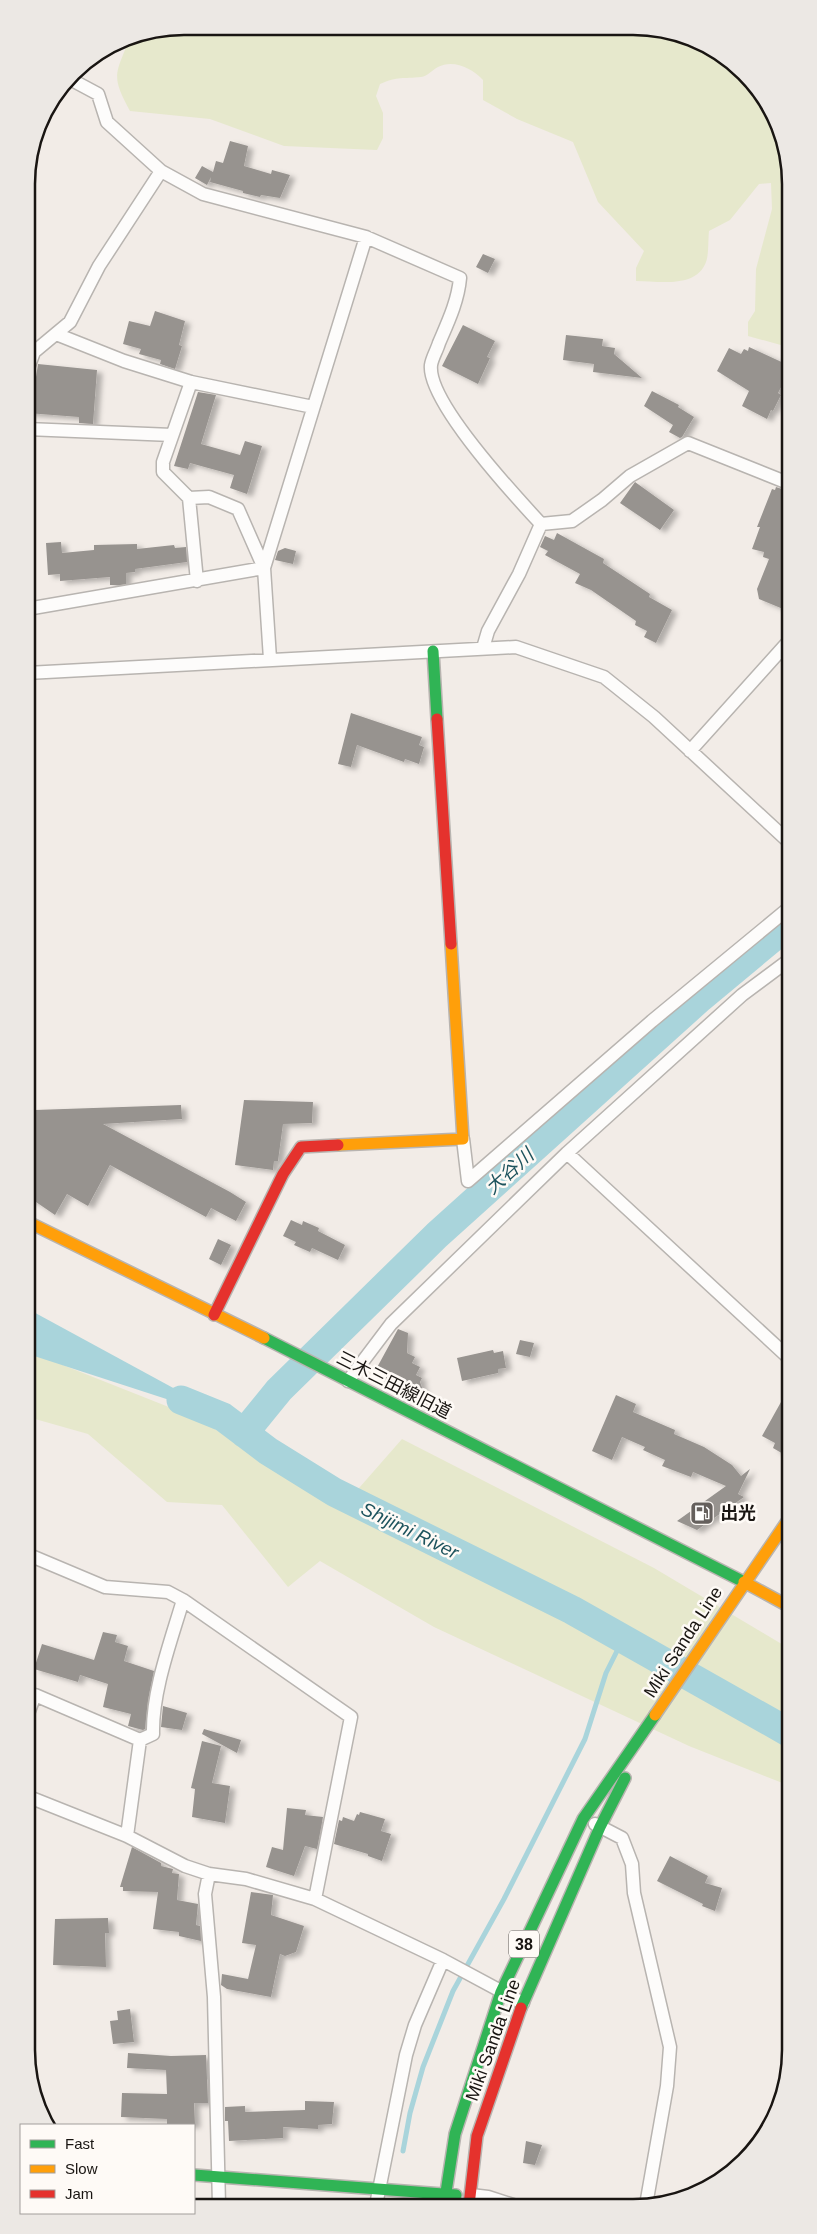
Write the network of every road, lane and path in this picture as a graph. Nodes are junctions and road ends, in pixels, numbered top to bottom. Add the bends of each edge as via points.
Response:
1 (76, 82) edge
2 (161, 171) junction
3 (366, 237) junction
4 (56, 334) junction
5 (35, 351) edge
6 (191, 382) junction
7 (314, 407) junction
8 (35, 429) edge
9 (172, 435) junction
10 (782, 481) edge
11 (189, 498) junction
12 (541, 524) junction
13 (264, 568) junction
14 (197, 581) junction
15 (35, 609) edge
16 (482, 648) junction
17 (782, 649) edge
18 (433, 651) junction
19 (270, 659) junction
20 (35, 673) edge
21 (690, 751) junction
22 (782, 836) edge
23 (782, 914) edge
24 (782, 965) edge
25 (463, 1139) junction
26 (567, 1153) junction
27 (35, 1226) edge
28 (214, 1315) junction
29 (782, 1352) edge
30 (348, 1381) junction
31 (782, 1528) edge
32 (35, 1558) edge
33 (744, 1582) junction
34 (183, 1600) junction
35 (782, 1603) edge
36 (35, 1695) edge
37 (656, 1716) junction
38 (140, 1740) junction
39 (35, 1799) edge
40 (584, 1819) junction
41 (600, 1827) junction
42 (128, 1836) junction
43 (209, 1874) junction
44 (315, 1899) junction
45 (447, 1963) junction
46 (501, 1992) junction
47 (523, 2003) junction
48 (195, 2175) edge
49 (218, 2177) junction
50 (379, 2188) junction
51 (647, 2198) edge
52 (219, 2199) edge
53 (377, 2199) edge
54 (439, 2199) edge
55 (444, 2199) edge
56 (470, 2199) edge
57 (476, 2199) edge
58 (494, 2199) edge

1 - 2 street via 98,94 107,122
2 - 3 street via 203,194
2 - 4 street via 98,266 70,322
3 - 7 street
3 - 12 street via 460,278 458,295 431,364 432,379 454,417 498,477
4 - 5 street
4 - 6 street via 124,362
6 - 7 street
6 - 9 street
7 - 13 street
8 - 9 street
9 - 11 street via 163,472
10 - 12 street via 688,443 630,476 572,521
11 - 13 street via 209,497 238,510
11 - 14 street
12 - 16 street
13 - 14 street
13 - 19 street
14 - 15 street
16 - 18 street
16 - 21 street via 516,647 604,677
17 - 21 street
18 - 19 street
18 - 25 street
19 - 20 street
21 - 22 street
23 - 25 street via 652,1021 468,1181
24 - 26 street via 742,995
25 - 28 street via 301,1147 283,1174
26 - 29 street
26 - 30 street via 391,1324
27 - 28 street, 三木三田線旧道
28 - 30 street, 三木三田線旧道
30 - 33 street, 三木三田線旧道
31 - 33 street
32 - 34 street via 105,1587 168,1592
33 - 35 street, Miki Sanda Line
33 - 37 street, Miki Sanda Line / 38
34 - 38 street via 166,1657 153,1734
34 - 44 street via 351,1718
36 - 38 street
37 - 40 street, Miki Sanda Line / 38
37 - 41 street, Miki Sanda Line / 38
38 - 42 street
39 - 42 street
40 - 41 street
40 - 46 street, Miki Sanda Line / 38
41 - 47 street, Miki Sanda Line / 38
41 - 51 street via 622,1838 632,1864 634,1894 670,2047 667,2086
42 - 43 street via 185,1866
43 - 44 street via 246,1879
43 - 49 street via 206,1894 214,1998
44 - 45 street
45 - 46 street
45 - 50 street via 415,2025
46 - 47 street
46 - 55 street, Miki Sanda Line / 38 via 455,2134
47 - 56 street, Miki Sanda Line / 38 via 477,2136
48 - 49 street
49 - 50 street
49 - 52 street
50 - 53 street
50 - 54 street
57 - 58 street

